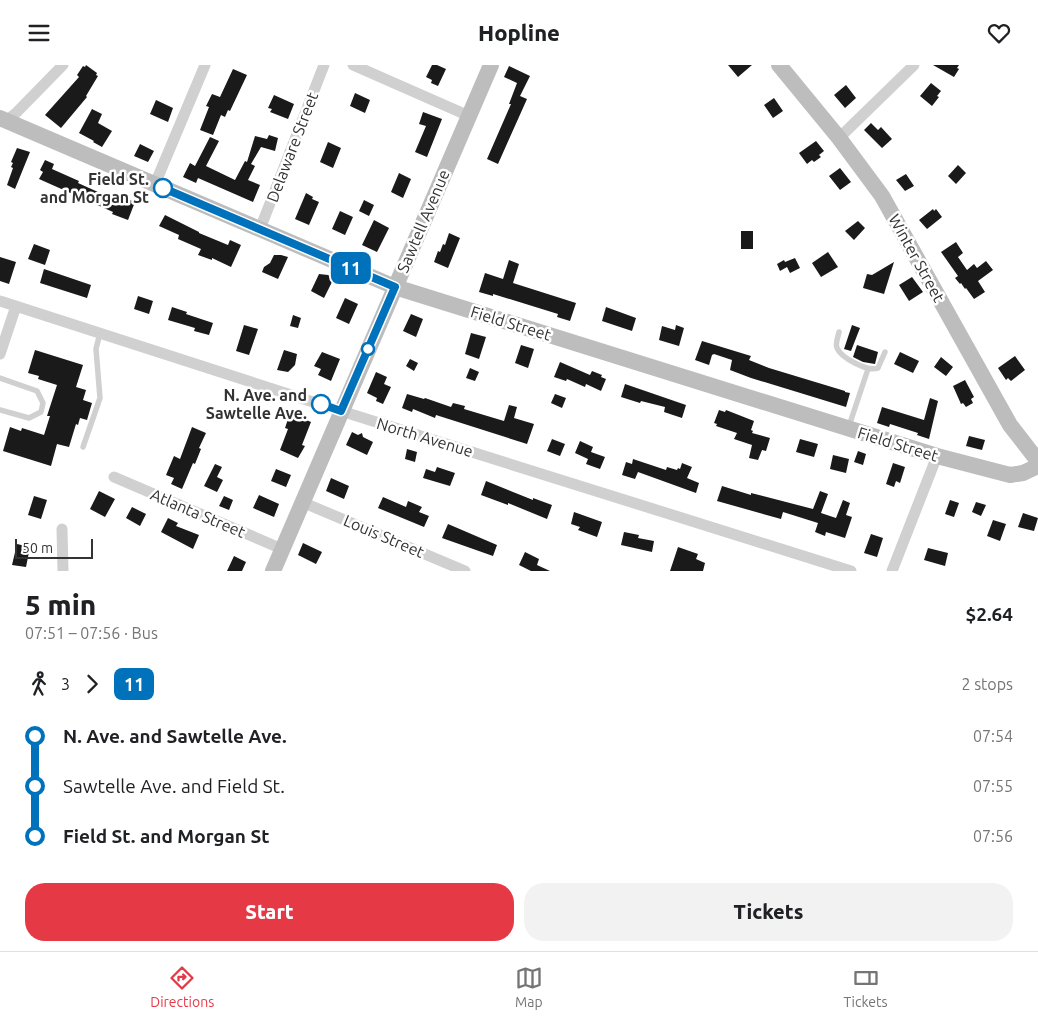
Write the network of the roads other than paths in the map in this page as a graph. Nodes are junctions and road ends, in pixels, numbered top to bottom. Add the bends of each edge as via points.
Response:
1 (63, 65) edge
2 (204, 65) edge
3 (324, 65) edge
4 (353, 65) edge
5 (491, 65) edge
6 (778, 65) edge
7 (914, 65) edge
8 (469, 116) junction
9 (3, 119) edge
10 (839, 138) junction
11 (155, 184) junction
12 (260, 229) junction
13 (395, 287) junction
14 (0, 301) edge
15 (16, 306) junction
16 (839, 332) dead end
17 (100, 333) junction
18 (885, 352) dead end
19 (0, 354) edge
20 (868, 369) junction
21 (0, 378) edge
22 (0, 410) edge
23 (341, 411) junction
24 (848, 428) junction
25 (83, 447) dead end
26 (937, 456) junction
27 (1038, 461) edge
28 (1038, 466) edge
29 (114, 477) dead end
30 (302, 502) junction
31 (62, 529) dead end
32 (282, 549) junction
33 (63, 571) edge
34 (273, 571) edge
35 (465, 571) edge
36 (851, 571) edge
37 (892, 571) edge

1 - 9 street via 16,113
2 - 11 street
3 - 12 street, Delaware Street
4 - 8 street
5 - 8 street, Sawtell Avenue
6 - 10 street, Winter Street
7 - 10 street
8 - 13 street, Sawtell Avenue
9 - 11 street, Field Street
10 - 27 street, Winter Street via 882,196 1010,425
11 - 12 street, Field Street
12 - 13 street, Field Street
13 - 23 street, Sawtell Avenue
13 - 24 street, Field Street
14 - 15 street, North Avenue
15 - 17 street, North Avenue
15 - 19 street
16 - 20 lane via 837,350
17 - 23 street, North Avenue
17 - 25 lane via 96,349 100,398
18 - 20 lane via 878,368
20 - 24 lane
21 - 22 lane via 37,391 43,403 41,412 29,418
23 - 30 street, Sawtell Avenue
23 - 36 street, North Avenue
24 - 26 street, Field Street
26 - 28 street, Field Street via 1010,475
26 - 37 street
29 - 32 street, Atlanta Street
30 - 32 street, Sawtell Avenue
30 - 35 street, Louis Street
31 - 33 street
32 - 34 street, Sawtell Avenue

